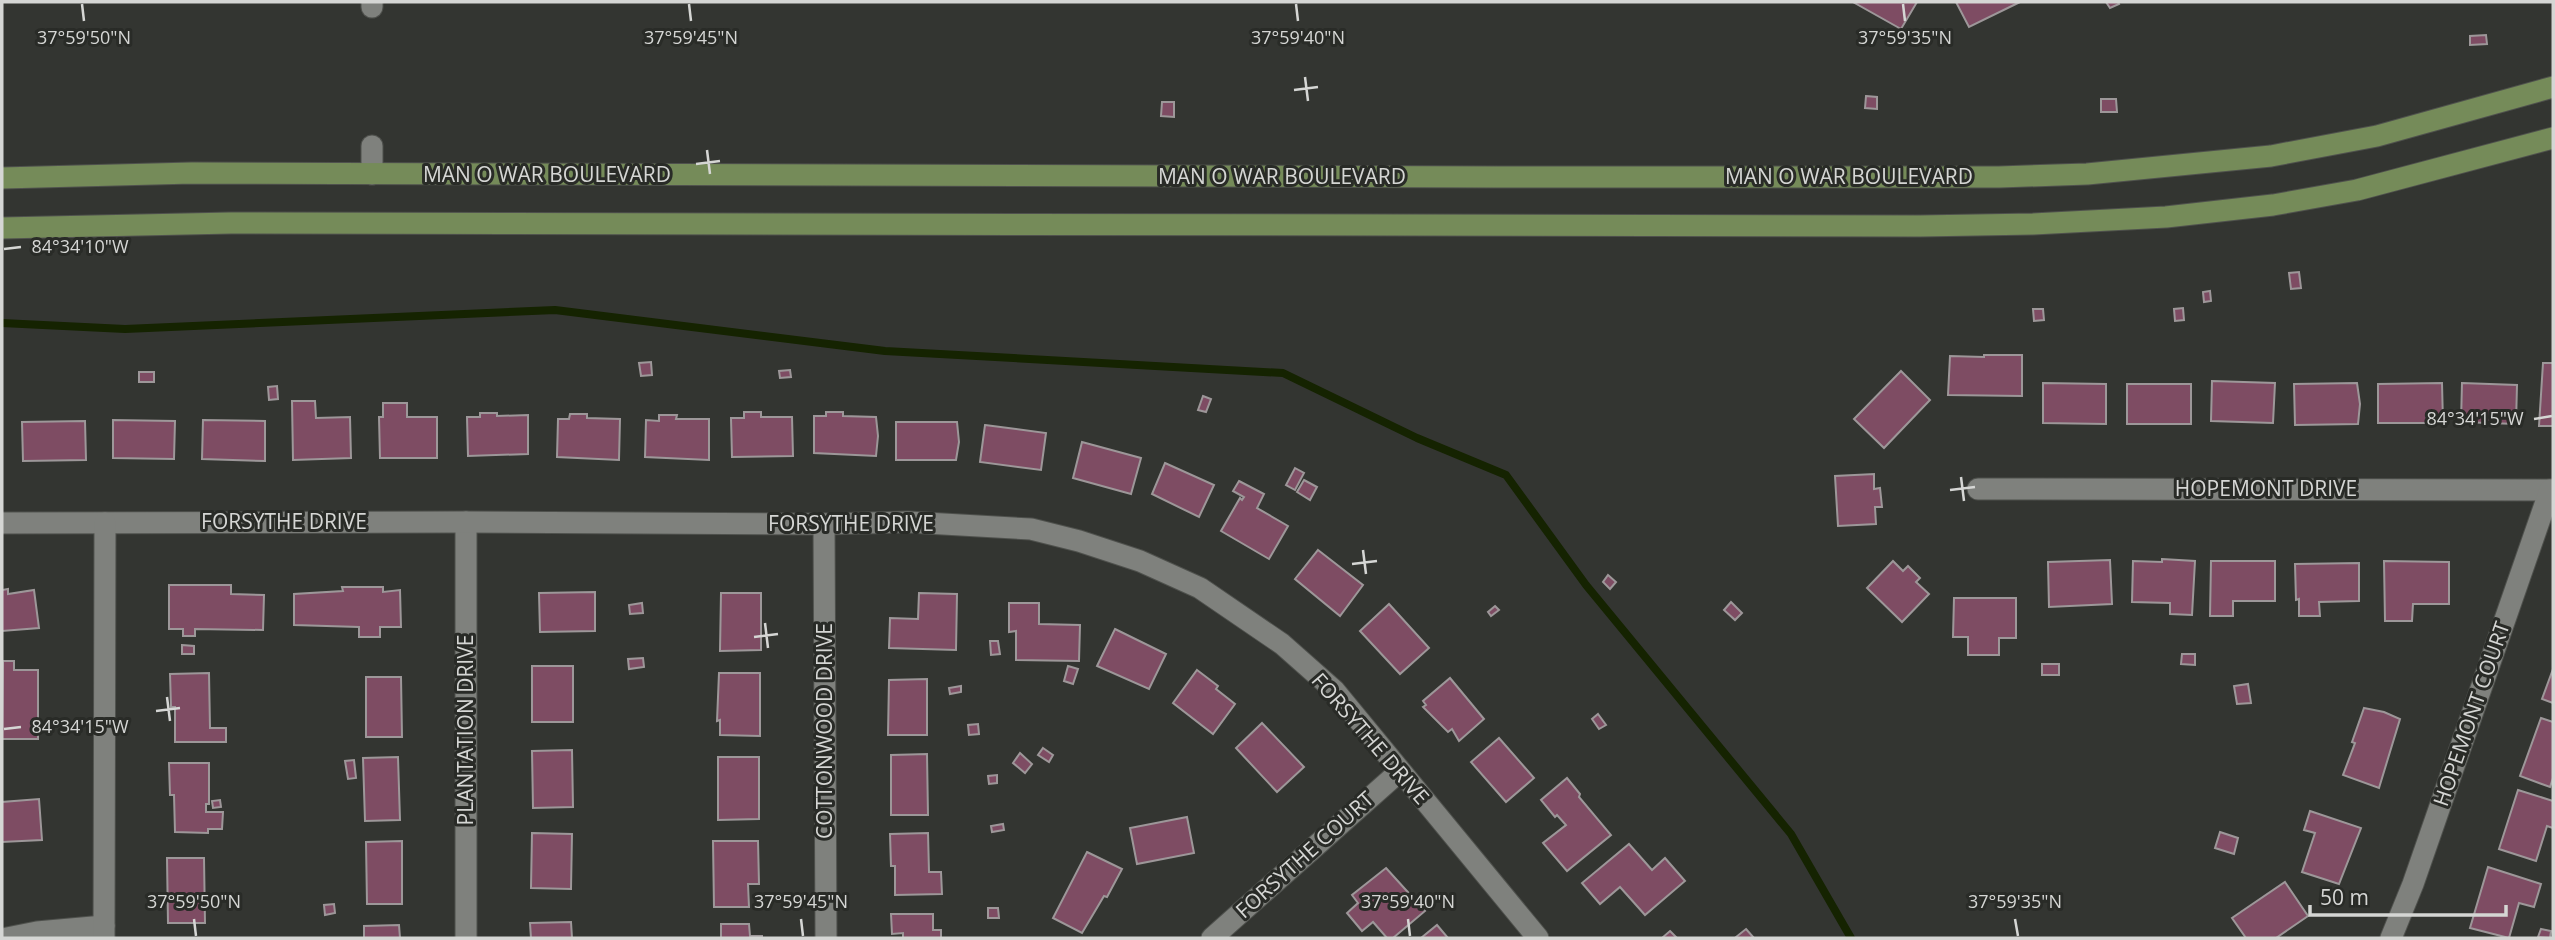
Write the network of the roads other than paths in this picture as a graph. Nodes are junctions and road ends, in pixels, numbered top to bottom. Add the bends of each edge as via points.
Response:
1 (2553, 87) edge
2 (2553, 138) edge
3 (372, 146) dead end
4 (372, 174) junction
5 (2, 178) edge
6 (2, 228) edge
7 (1978, 489) dead end
8 (2551, 490) edge
9 (466, 522) junction
10 (2, 523) edge
11 (105, 523) junction
12 (824, 524) junction
13 (1399, 772) junction
14 (104, 932) edge
15 (7, 938) edge
16 (466, 938) edge
17 (826, 938) edge
18 (1212, 938) edge
19 (1538, 938) edge
20 (2392, 938) edge

1 - 4 main road, MAN O WAR BOULEVARD via 2389,133 2271,156 1999,177
2 - 6 main road via 2357,190 2273,205 2166,217 2033,224 231,223
3 - 4 street
4 - 5 main road, MAN O WAR BOULEVARD
7 - 8 street, HOPEMONT DRIVE
8 - 20 street, HOPEMONT COURT
9 - 11 street, FORSYTHE DRIVE
9 - 12 street, FORSYTHE DRIVE
9 - 16 street, PLANTATION DRIVE
10 - 11 street, FORSYTHE DRIVE
11 - 14 street
12 - 13 street, FORSYTHE DRIVE via 908,522 1031,529 1140,561 1200,589 1282,645 1334,690
12 - 17 street, COTTONWOOD DRIVE
13 - 18 street, FORSYTHE COURT
13 - 19 street, FORSYTHE DRIVE
14 - 15 street via 37,932

